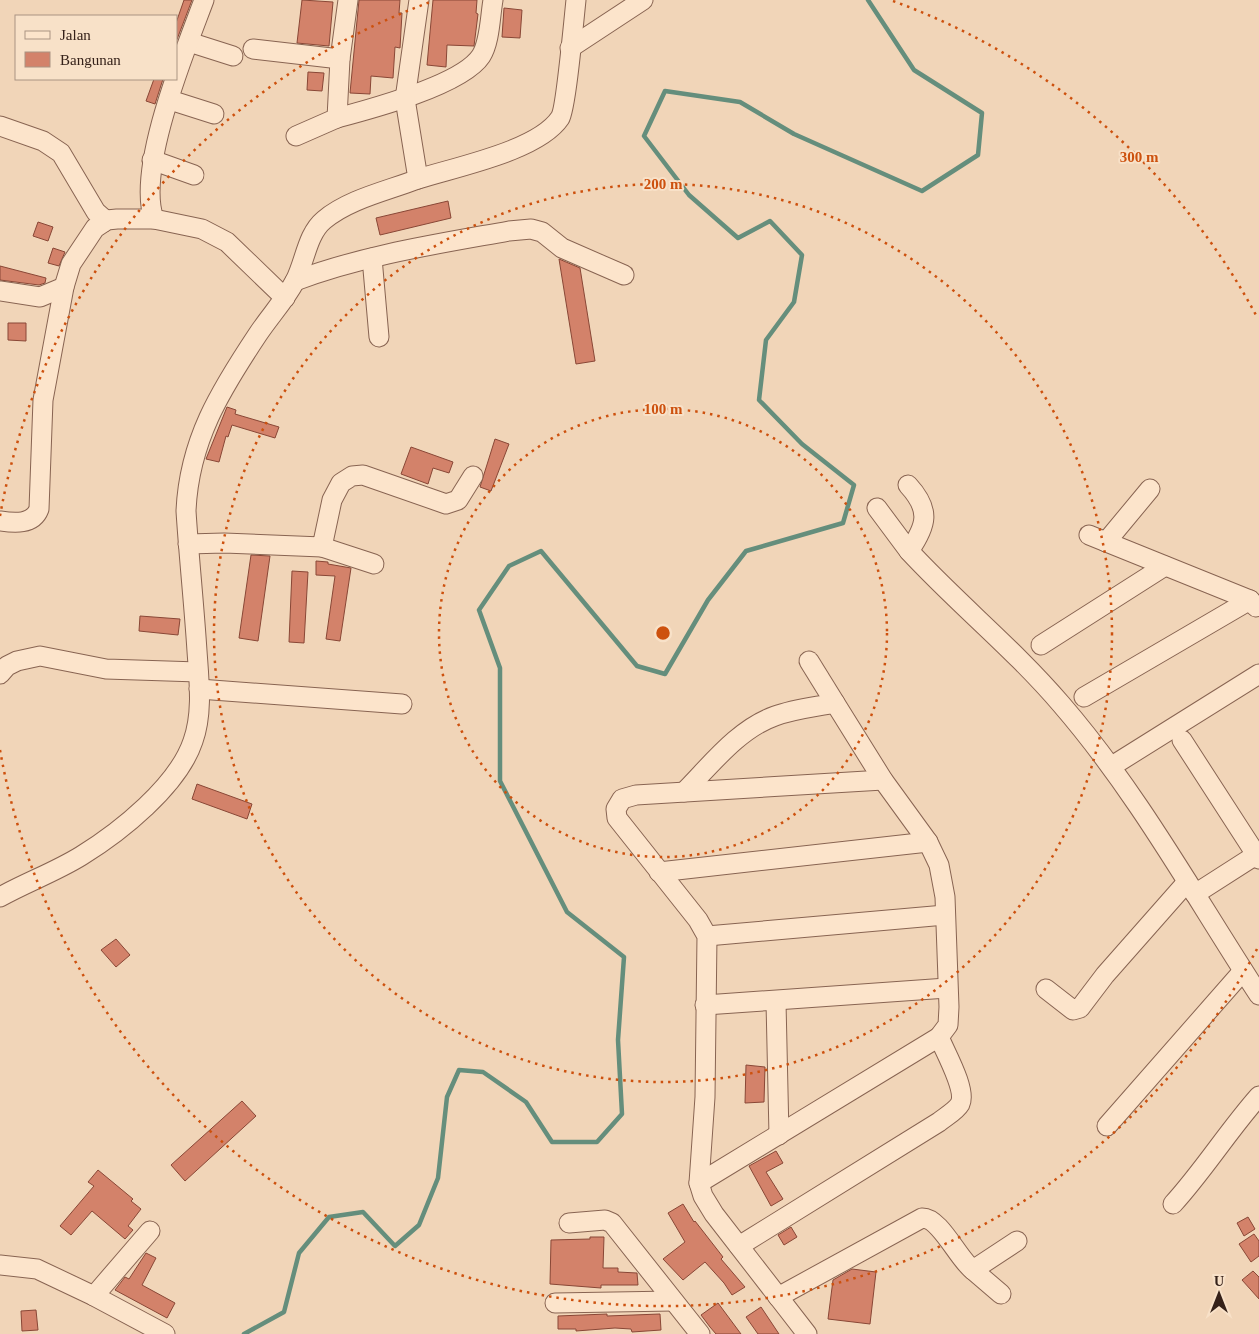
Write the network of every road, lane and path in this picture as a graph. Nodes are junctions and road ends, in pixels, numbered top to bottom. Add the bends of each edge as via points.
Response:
1 (204, 0) edge
2 (348, 0) edge
3 (419, 0) edge
4 (493, 0) edge
5 (576, 0) edge
6 (643, 0) edge
7 (189, 42) junction
8 (570, 48) junction
9 (253, 49) dead end
10 (233, 56) dead end
11 (340, 60) junction
12 (178, 76) edge
13 (177, 80) edge
14 (405, 99) junction
15 (170, 100) junction
16 (214, 114) dead end
17 (338, 118) junction
18 (0, 126) edge
19 (296, 136) dead end
20 (152, 160) junction
21 (194, 175) dead end
22 (418, 179) junction
23 (154, 219) junction
24 (104, 222) junction
25 (372, 258) junction
26 (624, 275) dead end
27 (295, 280) junction
28 (64, 288) junction
29 (0, 291) edge
30 (285, 298) junction
31 (379, 337) dead end
32 (473, 476) dead end
33 (908, 484) dead end
34 (1150, 489) dead end
35 (877, 508) dead end
36 (0, 521) edge
37 (188, 544) junction
38 (322, 547) junction
39 (908, 551) junction
40 (374, 564) dead end
41 (1165, 566) junction
42 (1255, 605) edge
43 (1041, 645) dead end
44 (809, 661) dead end
45 (0, 674) edge
46 (1259, 674) edge
47 (199, 681) junction
48 (1084, 697) dead end
49 (835, 703) junction
50 (402, 704) dead end
51 (1182, 740) dead end
52 (1112, 766) junction
53 (883, 780) junction
54 (684, 792) junction
55 (928, 842) junction
56 (1258, 856) edge
57 (658, 872) junction
58 (1191, 888) junction
59 (0, 897) edge
60 (946, 915) junction
61 (707, 936) junction
62 (1243, 971) junction
63 (948, 988) junction
64 (1046, 989) dead end
65 (1259, 995) edge
66 (776, 1002) junction
67 (705, 1005) junction
68 (939, 1037) junction
69 (1259, 1096) edge
70 (1107, 1126) dead end
71 (779, 1135) junction
72 (700, 1183) junction
73 (1173, 1204) dead end
74 (570, 1223) dead end
75 (150, 1231) dead end
76 (1017, 1241) dead end
77 (739, 1246) junction
78 (0, 1265) edge
79 (973, 1270) junction
80 (1001, 1294) dead end
81 (94, 1296) junction
82 (778, 1297) junction
83 (673, 1301) junction
84 (555, 1303) dead end
85 (165, 1334) edge
86 (700, 1334) edge
87 (807, 1334) edge

1 - 7 street
2 - 11 street
3 - 14 street
4 - 14 street via 483,51 475,63 465,71
5 - 8 street
6 - 8 street
7 - 10 street
7 - 12 street
8 - 22 street via 561,116 546,132 520,148
9 - 11 street
11 - 17 street
13 - 15 street
14 - 17 street
14 - 22 street
15 - 16 street
15 - 20 street
17 - 19 street
18 - 24 street via 43,141 61,152
20 - 21 street
20 - 23 street via 149,192
22 - 27 street via 349,205 322,221 315,229
23 - 24 street via 117,218
23 - 30 street via 202,229 228,242
24 - 28 street via 95,228 71,264
25 - 26 street via 531,229 542,232 562,248
25 - 27 street
25 - 31 street
27 - 30 street
28 - 29 street via 40,297
28 - 36 street via 43,400 41,503 31,520
30 - 37 street via 259,333 206,420 187,495
32 - 38 street via 458,500 446,504 363,475 347,478 332,500
33 - 39 street via 920,500 924,516 921,534
34 - 41 street via 1097,539
35 - 39 street
37 - 38 street
37 - 47 street
38 - 40 street
39 - 52 street via 1035,674
41 - 42 street
41 - 43 street
42 - 48 street
44 - 49 street
45 - 47 street via 17,661 40,656 106,669
46 - 52 street
47 - 50 street
47 - 59 street via 193,742 178,771 109,837 81,856
49 - 53 street
49 - 54 street via 780,714 753,728
51 - 56 street
52 - 58 street
53 - 54 street
53 - 55 street
54 - 57 street via 626,797 616,809 617,818
55 - 57 street
55 - 60 street via 943,881
56 - 58 street
57 - 61 street via 698,920
58 - 62 street
58 - 64 street via 1105,975 1080,1008 1073,1010
60 - 61 street
60 - 63 street
61 - 67 street
62 - 65 street
62 - 70 street
63 - 66 street
63 - 68 street via 948,1025
66 - 67 street
66 - 71 street
67 - 72 street via 705,1097
68 - 71 street
68 - 77 street via 962,1091 958,1108
69 - 73 street
71 - 72 street
72 - 77 street via 708,1205
74 - 83 street via 605,1220 612,1223
75 - 81 street
76 - 79 street
77 - 82 street
78 - 81 street via 37,1269
79 - 80 street
79 - 82 street via 937,1225 925,1218 860,1250
81 - 85 street
82 - 87 street
83 - 84 street
83 - 86 street

